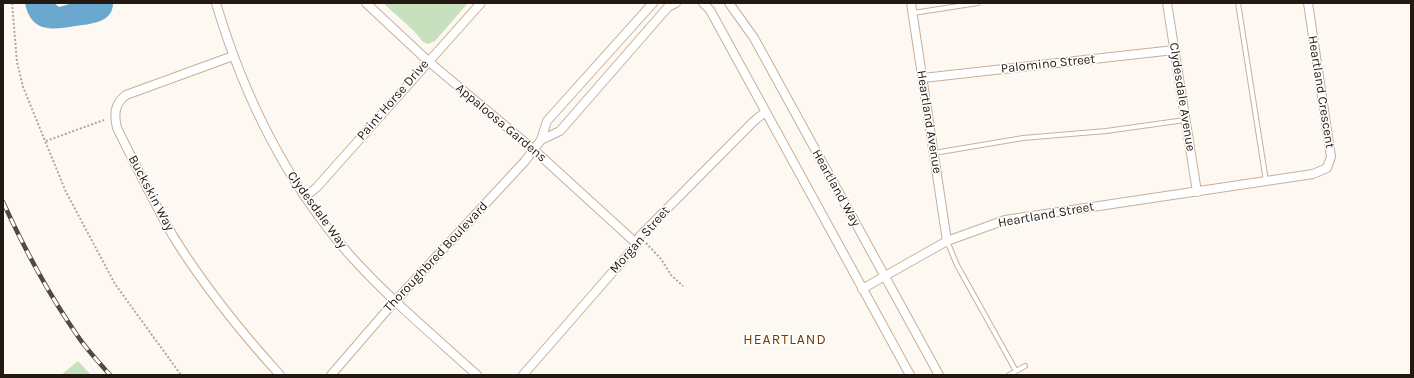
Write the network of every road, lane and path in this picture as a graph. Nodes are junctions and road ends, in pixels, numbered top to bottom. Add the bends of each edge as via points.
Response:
1 (12, 3) edge
2 (216, 3) edge
3 (366, 3) edge
4 (480, 3) edge
5 (653, 3) edge
6 (676, 3) edge
7 (703, 3) edge
8 (729, 3) edge
9 (911, 3) edge
10 (978, 3) edge
11 (1167, 3) edge
12 (1238, 3) edge
13 (1308, 3) edge
14 (913, 13) junction
15 (1174, 50) junction
16 (232, 56) junction
17 (428, 61) junction
18 (922, 78) junction
19 (765, 112) junction
20 (104, 120) dead end
21 (1185, 120) junction
22 (541, 140) junction
23 (46, 141) junction
24 (533, 149) junction
25 (934, 153) junction
26 (1266, 182) junction
27 (1197, 192) junction
28 (305, 197) junction
29 (638, 240) junction
30 (947, 241) junction
31 (884, 276) junction
32 (683, 286) dead end
33 (862, 289) junction
34 (395, 302) junction
35 (1025, 366) dead end
36 (1016, 371) junction
37 (180, 375) edge
38 (280, 375) edge
39 (331, 375) edge
40 (477, 375) edge
41 (523, 375) edge
42 (910, 375) edge
43 (939, 375) edge
44 (1009, 375) edge

1 - 23 path via 17,62 23,87
2 - 16 street, Clydesdale Way
3 - 17 street, Appaloosa Gardens
4 - 17 street, Paint Horse Drive
5 - 22 street, Thoroughbred Boulevard via 547,121
6 - 22 street, Thoroughbred Boulevard via 668,7 560,131
7 - 19 street, Heartland Way via 710,10
8 - 31 street, Heartland Way via 754,38
9 - 14 street, Heartland Avenue
10 - 14 lane
11 - 15 street, Clydesdale Avenue
12 - 26 lane
13 - 26 street, Heartland Crescent via 1331,157 1327,168 1313,174
14 - 18 street, Heartland Avenue
15 - 18 street, Palomino Street
15 - 21 street, Clydesdale Avenue
16 - 28 street, Clydesdale Way via 263,126
16 - 38 street, Buckskin Way via 126,95 117,105 115,119 137,168 173,236 208,288
17 - 24 street, Appaloosa Gardens
17 - 28 street, Paint Horse Drive
18 - 25 street, Heartland Avenue
19 - 29 street, Morgan Street
19 - 33 street, Heartland Way
20 - 23 path
21 - 25 lane via 1106,131 1023,138
21 - 27 street, Clydesdale Avenue
22 - 24 street, Thoroughbred Boulevard
23 - 37 path via 66,192 115,284
24 - 29 street, Appaloosa Gardens
24 - 34 street, Thoroughbred Boulevard
25 - 30 street, Heartland Avenue
26 - 27 street, Heartland Crescent
27 - 30 street, Heartland Street via 1022,216
28 - 34 street, Clydesdale Way via 348,252
29 - 32 path via 661,259
29 - 41 street, Morgan Street
30 - 31 street, Heartland Street
30 - 36 lane via 957,265
31 - 33 street, Heartland Street
31 - 43 street, Heartland Way
33 - 42 street, Heartland Way
34 - 39 street, Thoroughbred Boulevard
34 - 40 street, Clydesdale Way
35 - 36 lane
36 - 44 lane

